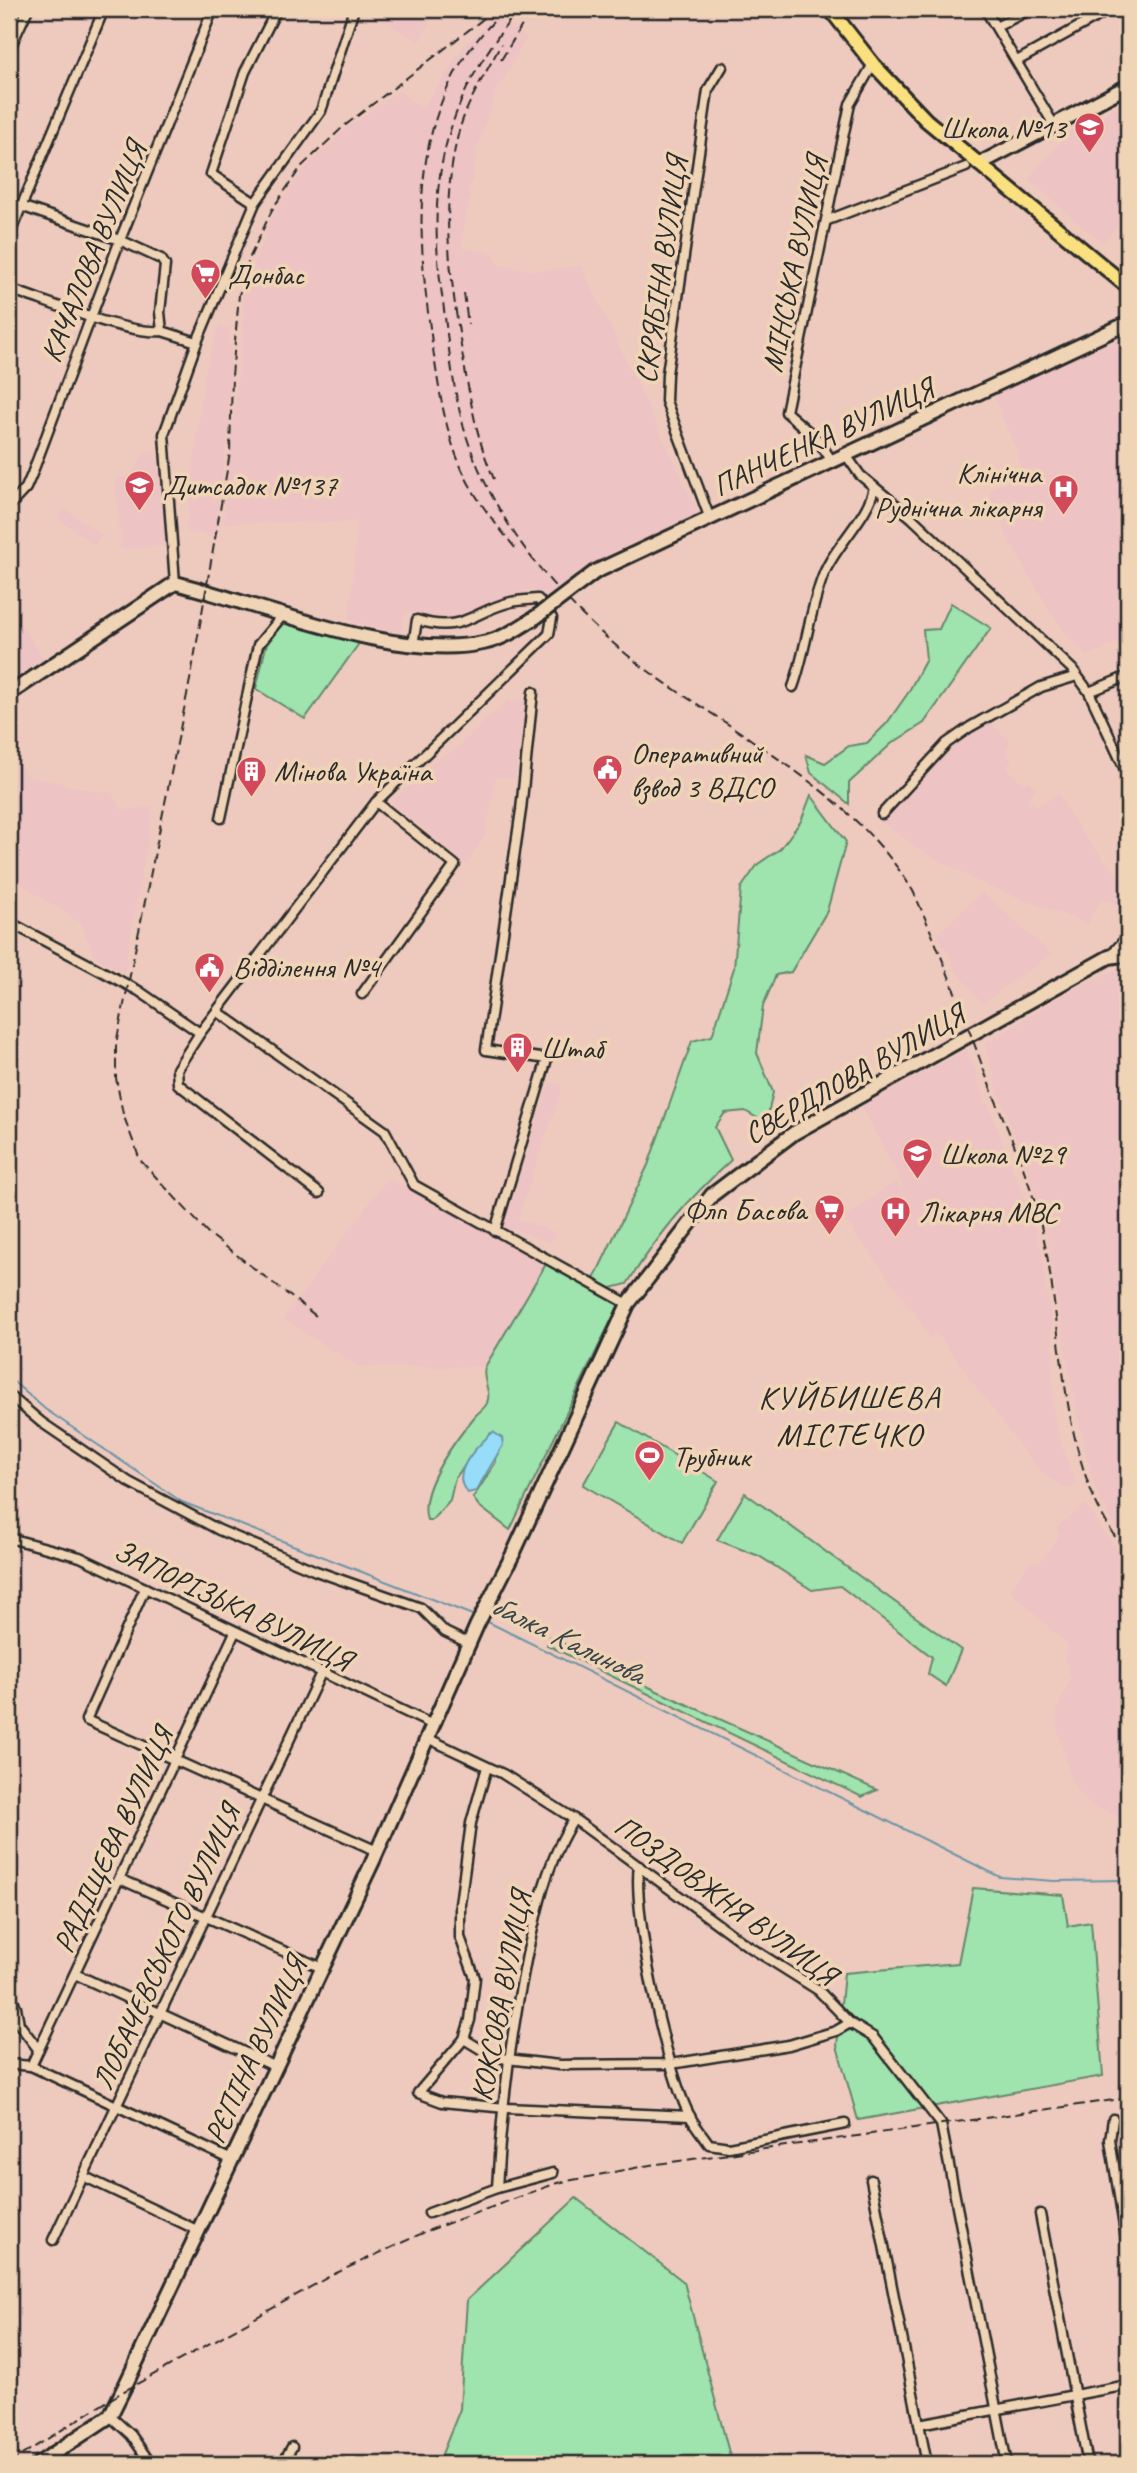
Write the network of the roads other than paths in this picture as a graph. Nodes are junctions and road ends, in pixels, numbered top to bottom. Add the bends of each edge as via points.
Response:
1 (28, 9) edge
2 (104, 9) edge
3 (213, 9) edge
4 (277, 9) edge
5 (354, 9) edge
6 (830, 9) edge
7 (985, 9) edge
8 (1031, 9) edge
9 (1111, 9) edge
10 (996, 27) junction
11 (9, 50) edge
12 (1017, 61) junction
13 (873, 64) junction
14 (722, 66) dead end
15 (1128, 86) edge
16 (1054, 125) junction
17 (972, 166) junction
18 (9, 202) edge
19 (255, 203) junction
20 (20, 206) junction
21 (828, 220) junction
22 (9, 236) edge
23 (120, 240) junction
24 (1128, 288) edge
25 (9, 289) edge
26 (92, 316) junction
27 (1128, 323) edge
28 (162, 331) junction
29 (197, 342) junction
30 (846, 455) junction
31 (832, 461) junction
32 (874, 487) junction
33 (9, 506) edge
34 (710, 519) junction
35 (175, 583) junction
36 (283, 615) junction
37 (413, 645) junction
38 (1077, 676) junction
39 (1128, 676) edge
40 (793, 687) dead end
41 (533, 692) dead end
42 (1089, 692) junction
43 (9, 694) edge
44 (1128, 776) edge
45 (376, 802) junction
46 (882, 814) dead end
47 (221, 818) dead end
48 (9, 922) edge
49 (1128, 936) edge
50 (1128, 954) edge
51 (1109, 957) junction
52 (362, 995) dead end
53 (218, 1011) junction
54 (200, 1033) junction
55 (319, 1193) dead end
56 (495, 1231) junction
57 (628, 1304) junction
58 (9, 1395) edge
59 (9, 1538) edge
60 (145, 1588) junction
61 (477, 1625) joint
62 (235, 1632) junction
63 (470, 1644) junction
64 (321, 1673) junction
65 (433, 1725) junction
66 (428, 1738) junction
67 (176, 1759) junction
68 (487, 1767) junction
69 (261, 1798) junction
70 (575, 1819) junction
71 (377, 1851) junction
72 (639, 1866) junction
73 (120, 1879) junction
74 (205, 1918) junction
75 (322, 1968) junction
76 (75, 1974) junction
77 (9, 1989) edge
78 (160, 2012) junction
79 (850, 2023) junction
80 (464, 2039) junction
81 (38, 2049) junction
82 (507, 2059) junction
83 (9, 2064) edge
84 (671, 2064) junction
85 (31, 2066) junction
86 (276, 2067) junction
87 (116, 2108) junction
88 (501, 2108) junction
89 (690, 2116) junction
90 (1113, 2119) dead end
91 (845, 2124) dead end
92 (232, 2160) junction
93 (553, 2173) dead end
94 (85, 2177) junction
95 (871, 2180) dead end
96 (497, 2189) junction
97 (429, 2213) dead end
98 (1040, 2214) dead end
99 (199, 2231) junction
100 (53, 2240) dead end
101 (1128, 2250) edge
102 (1128, 2385) edge
103 (1075, 2396) junction
104 (997, 2410) junction
105 (110, 2416) junction
106 (919, 2424) junction
107 (292, 2447) dead end
108 (38, 2464) edge
109 (150, 2464) edge
110 (282, 2464) edge
111 (927, 2464) edge
112 (1007, 2464) edge
113 (1088, 2464) edge

1 - 11 street
2 - 20 street
3 - 23 street, КАЧАЛОВА ВУЛИЦЯ
4 - 19 street via 245,72 211,174
5 - 19 street via 321,111
6 - 13 main road
7 - 10 street
8 - 10 street
9 - 12 street
10 - 12 street
12 - 16 street
13 - 17 main road
13 - 21 street, МІНСЬКА ВУЛИЦЯ via 850,104
14 - 34 street, СКРЯБІНА ВУЛИЦЯ via 708,90 666,387 666,401
15 - 16 street
16 - 17 street
17 - 21 street
17 - 24 main road
18 - 20 street
19 - 29 street
20 - 22 street
20 - 23 street
21 - 31 street, МІНСЬКА ВУЛИЦЯ via 786,412 817,439
23 - 26 street, КАЧАЛОВА ВУЛИЦЯ
23 - 28 street via 165,265
25 - 26 street
26 - 28 street
26 - 33 street, КАЧАЛОВА ВУЛИЦЯ via 29,481
27 - 30 street, ПАНЧЕНКА ВУЛИЦЯ
28 - 29 street
29 - 35 street via 164,434
30 - 31 street, ПАНЧЕНКА ВУЛИЦЯ
30 - 32 street
31 - 34 street, ПАНЧЕНКА ВУЛИЦЯ
32 - 38 street
32 - 40 street via 872,501 844,537 824,574
34 - 37 street, ПАНЧЕНКА ВУЛИЦЯ, bridge via 595,572 510,634 483,643
35 - 36 street, ПАНЧЕНКА ВУЛИЦЯ
35 - 43 street
36 - 37 street, ПАНЧЕНКА ВУЛИЦЯ
36 - 47 street via 258,645
37 - 45 street via 418,621 440,627 511,602 538,599 552,618 549,634
38 - 42 street
38 - 46 street via 1041,687 962,732
39 - 42 street
41 - 56 street via 486,1050 547,1059
42 - 44 street
45 - 52 street via 455,865
45 - 53 street
48 - 54 street via 139,991
49 - 51 street
50 - 51 street, СВЕРДЛОВА ВУЛИЦЯ
51 - 57 street, СВЕРДЛОВА ВУЛИЦЯ via 758,1157 712,1195
53 - 54 street
53 - 56 street via 384,1131 414,1185
54 - 55 street via 177,1069 178,1084
56 - 57 street
57 - 61 street, СВЕРДЛОВА ВУЛИЦЯ
58 - 63 street via 129,1482 219,1530 316,1572 421,1608 445,1632
59 - 60 street, ЗАПОРІЗЬКА ВУЛИЦЯ via 80,1557
60 - 62 street, ЗАПОРІЗЬКА ВУЛИЦЯ
60 - 67 street via 86,1720
61 - 63 street, РЄПІНА ВУЛИЦЯ
62 - 64 street, ЗАПОРІЗЬКА ВУЛИЦЯ
62 - 67 street, РАДІЩЕВА ВУЛИЦЯ
63 - 65 street, РЄПІНА ВУЛИЦЯ
64 - 65 street, ЗАПОРІЗЬКА ВУЛИЦЯ
64 - 69 street, ЛОБАЧЕВСЬКОГО ВУЛИЦЯ
65 - 66 street, РЄПІНА ВУЛИЦЯ
66 - 68 street, ПОЗДОВЖНЯ ВУЛИЦЯ
66 - 71 street, РЄПІНА ВУЛИЦЯ
67 - 69 street
67 - 73 street, РАДІЩЕВА ВУЛИЦЯ
68 - 70 street, ПОЗДОВЖНЯ ВУЛИЦЯ
68 - 80 street via 471,1823 460,1904 460,1937 475,1978
69 - 71 street
69 - 74 street, ЛОБАЧЕВСЬКОГО ВУЛИЦЯ
70 - 72 street, ПОЗДОВЖНЯ ВУЛИЦЯ
70 - 82 street, КОКСОВА ВУЛИЦЯ via 561,1839 535,1920
71 - 75 street, РЄПІНА ВУЛИЦЯ
72 - 79 street, ПОЗДОВЖНЯ ВУЛИЦЯ via 745,1944 818,1990
72 - 84 street via 648,1959
73 - 74 street
73 - 76 street, РАДІЩЕВА ВУЛИЦЯ
74 - 75 street
74 - 78 street, ЛОБАЧЕВСЬКОГО ВУЛИЦЯ
75 - 86 street, РЄПІНА ВУЛИЦЯ
76 - 78 street
76 - 81 street, РАДІЩЕВА ВУЛИЦЯ
77 - 81 street via 19,2024
78 - 86 street
78 - 87 street, ЛОБАЧЕВСЬКОГО ВУЛИЦЯ
79 - 84 street via 789,2045
79 - 104 street, ПОЗДОВЖНЯ ВУЛИЦЯ via 873,2037 941,2124
80 - 82 street via 492,2056
80 - 88 street via 418,2093 442,2102
81 - 85 street, РАДІЩЕВА ВУЛИЦЯ
82 - 84 street via 559,2065
82 - 88 street, КОКСОВА ВУЛИЦЯ
83 - 85 street
84 - 89 street
85 - 87 street
86 - 92 street, РЄПІНА ВУЛИЦЯ
87 - 92 street
87 - 94 street, ЛОБАЧЕВСЬКОГО ВУЛИЦЯ
88 - 89 street
88 - 96 street, КОКСОВА ВУЛИЦЯ
89 - 91 street via 709,2144 729,2147
90 - 101 street via 1110,2140
92 - 99 street, РЄПІНА ВУЛИЦЯ
93 - 96 street
94 - 99 street
94 - 100 street, ЛОБАЧЕВСЬКОГО ВУЛИЦЯ
95 - 106 street
96 - 97 street
98 - 103 street
99 - 105 street, РЄПІНА ВУЛИЦЯ
102 - 103 street
103 - 104 street
103 - 113 street
104 - 106 street
104 - 112 street, ПОЗДОВЖНЯ ВУЛИЦЯ
105 - 108 street
105 - 109 street via 131,2435
106 - 111 street
107 - 110 street

